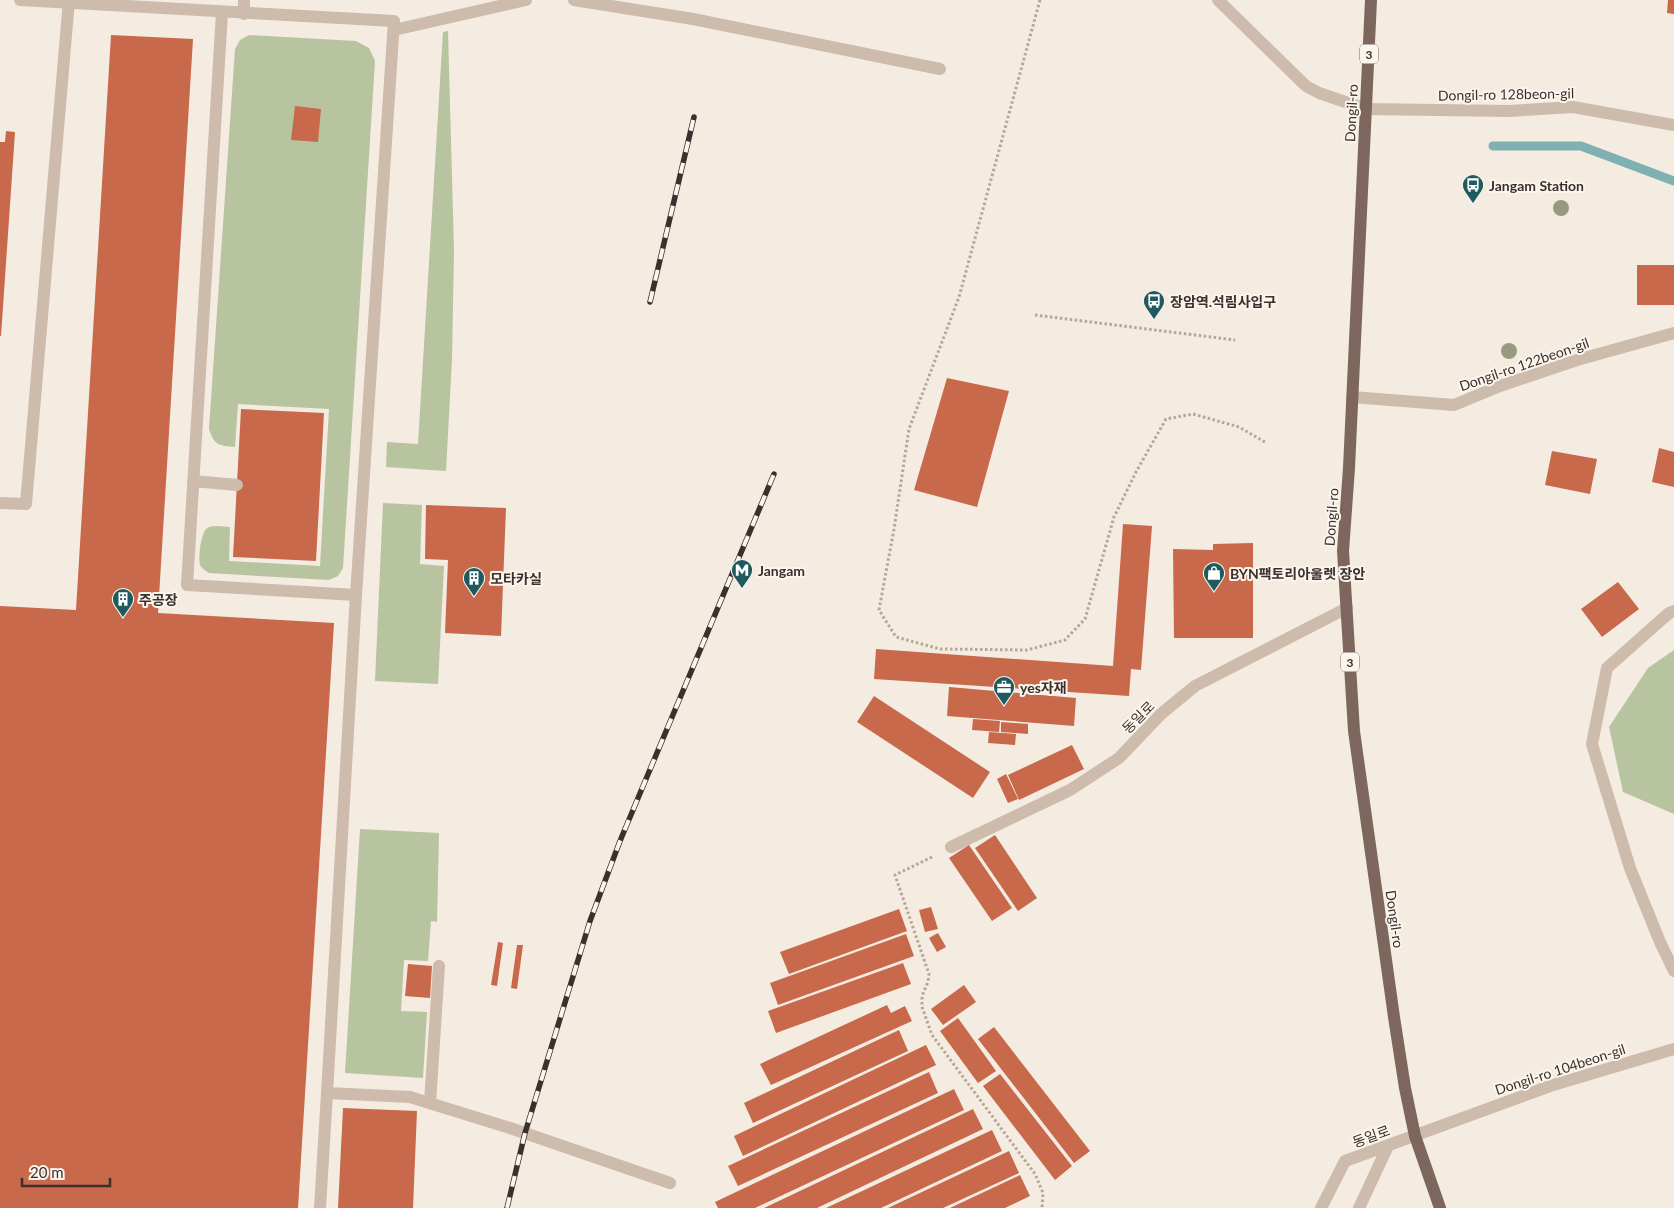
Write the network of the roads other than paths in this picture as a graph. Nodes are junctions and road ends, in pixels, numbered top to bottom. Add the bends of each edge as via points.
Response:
1 (20, 0) edge
2 (244, 0) edge
3 (526, 0) edge
4 (574, 0) edge
5 (1218, 0) edge
6 (1371, 0) edge
7 (69, 1) edge
8 (639, 5) edge
9 (222, 12) junction
10 (244, 14) junction
11 (394, 30) junction
12 (940, 69) dead end
13 (1366, 109) junction
14 (1674, 125) edge
15 (1674, 333) edge
16 (1352, 397) junction
17 (193, 481) junction
18 (237, 485) dead end
19 (0, 503) edge
20 (356, 595) junction
21 (1347, 608) junction
22 (1674, 611) edge
23 (951, 848) road end
24 (439, 966) dead end
25 (1674, 971) edge
26 (1674, 1049) edge
27 (327, 1093) junction
28 (430, 1103) junction
29 (1457, 1120) joint
30 (1416, 1136) junction
31 (1388, 1146) junction
32 (670, 1182) dead end
33 (320, 1208) edge
34 (1321, 1208) edge
35 (1359, 1208) edge
36 (1440, 1208) edge

1 - 7 street
2 - 10 street
3 - 11 street
4 - 8 street
5 - 13 street, Dongil-ro 128beon-gil via 1306,86
6 - 13 main road, Dongil-ro / 3
7 - 9 street
7 - 19 street via 26,504
8 - 12 street
9 - 10 street
9 - 17 street
10 - 11 street via 394,21
11 - 20 street
13 - 14 street, Dongil-ro 128beon-gil via 1508,111 1573,107
13 - 16 main road, Dongil-ro / 3
15 - 16 street, Dongil-ro 122beon-gil via 1577,360 1454,405
16 - 21 main road, Dongil-ro / 3 via 1343,551
17 - 18 street
17 - 20 street via 187,585
20 - 27 street
21 - 23 street, 동일로 via 1195,686 1161,714 1119,758 1070,790
21 - 30 main road, Dongil-ro / 3 via 1354,731 1405,1088
22 - 25 street via 1607,668 1592,744 1630,868
24 - 28 street
26 - 29 street, Dongil-ro 104beon-gil via 1550,1086
27 - 28 street via 410,1097
27 - 33 street
28 - 32 street
29 - 30 street, 동일로
30 - 31 street, 동일로
30 - 36 main road, Dongil-ro / 3
31 - 34 street, 동일로 via 1345,1161
31 - 35 street

